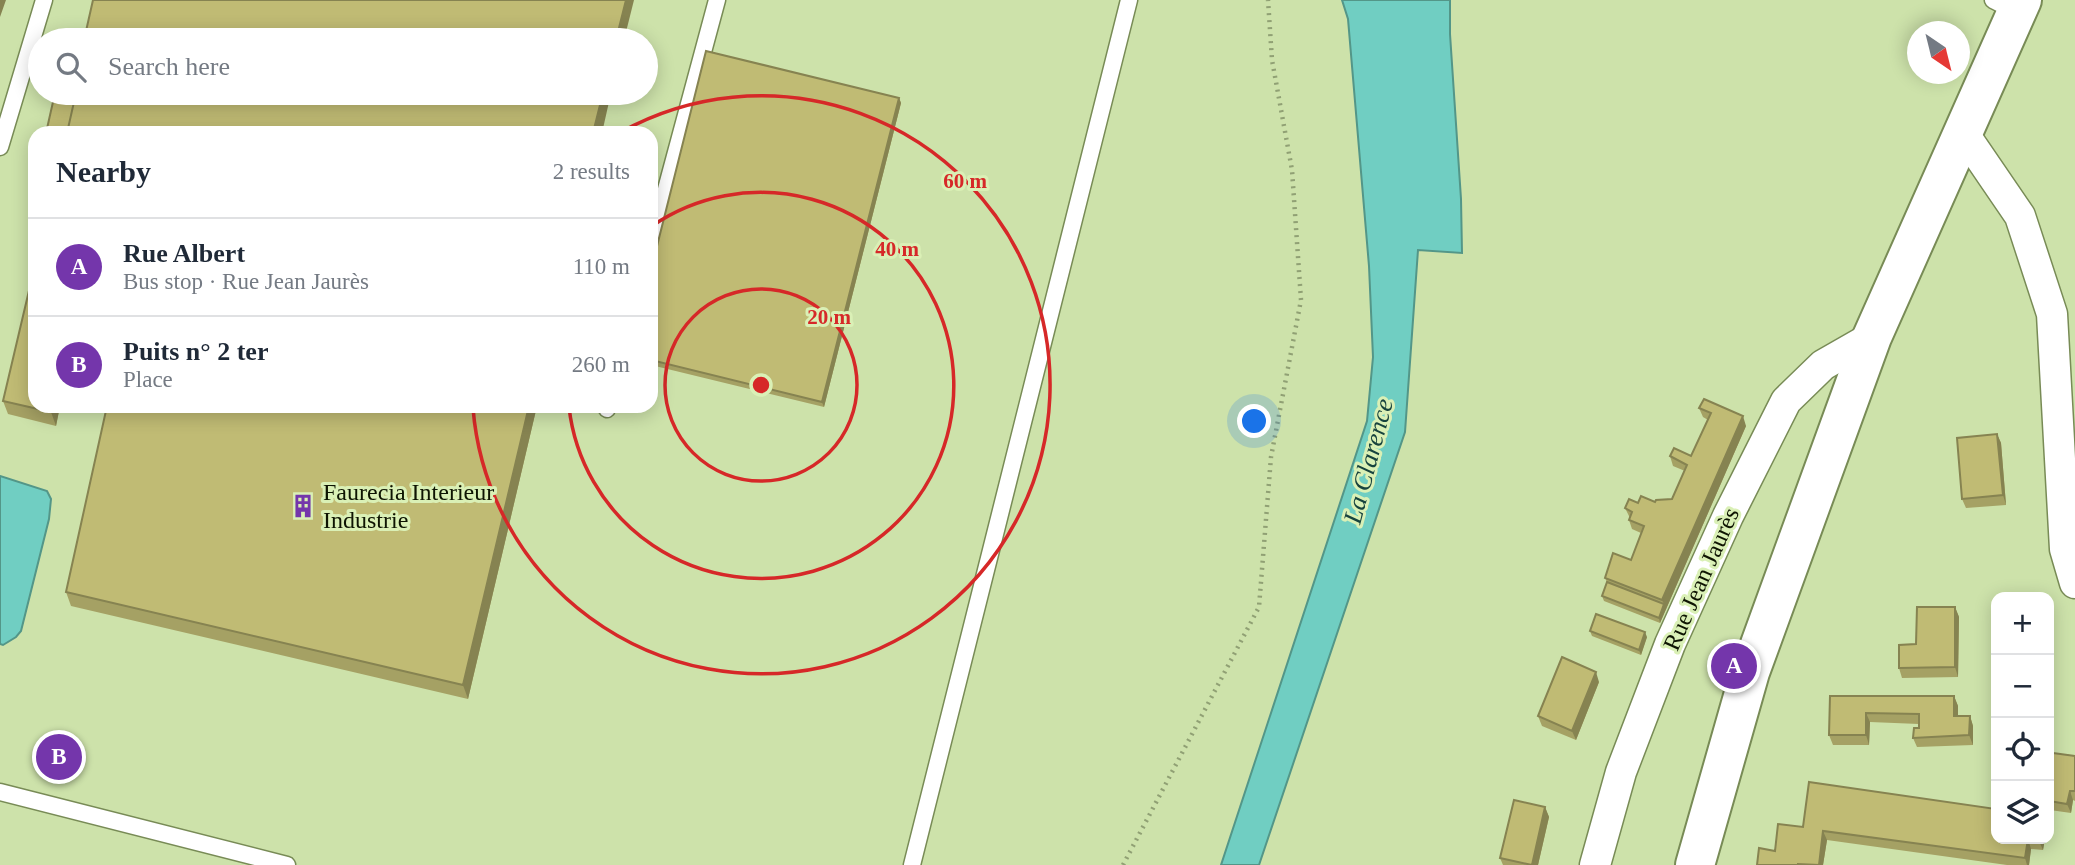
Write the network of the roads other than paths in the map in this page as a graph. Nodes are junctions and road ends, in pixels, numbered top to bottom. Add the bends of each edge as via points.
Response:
1 (44, 0) edge
2 (717, 0) edge
3 (1129, 0) edge
4 (2011, 4) edge
5 (36, 28) edge
6 (28, 53) edge
7 (1964, 134) junction
8 (0, 147) edge
9 (658, 219) edge
10 (1872, 337) junction
11 (2068, 486) edge
12 (2075, 583) edge
13 (0, 792) edge
14 (286, 865) edge
15 (912, 865) edge
16 (1595, 865) edge
17 (1695, 865) edge

1 - 5 lane
2 - 9 lane
3 - 15 lane
4 - 7 main road
6 - 8 lane
7 - 10 main road
7 - 11 street via 2020,216 2052,314
10 - 16 street, Rue Jean Jaurès via 1823,365 1786,401 1671,644 1622,772
10 - 17 main road via 1750,672
11 - 12 street via 2065,549
13 - 14 lane

